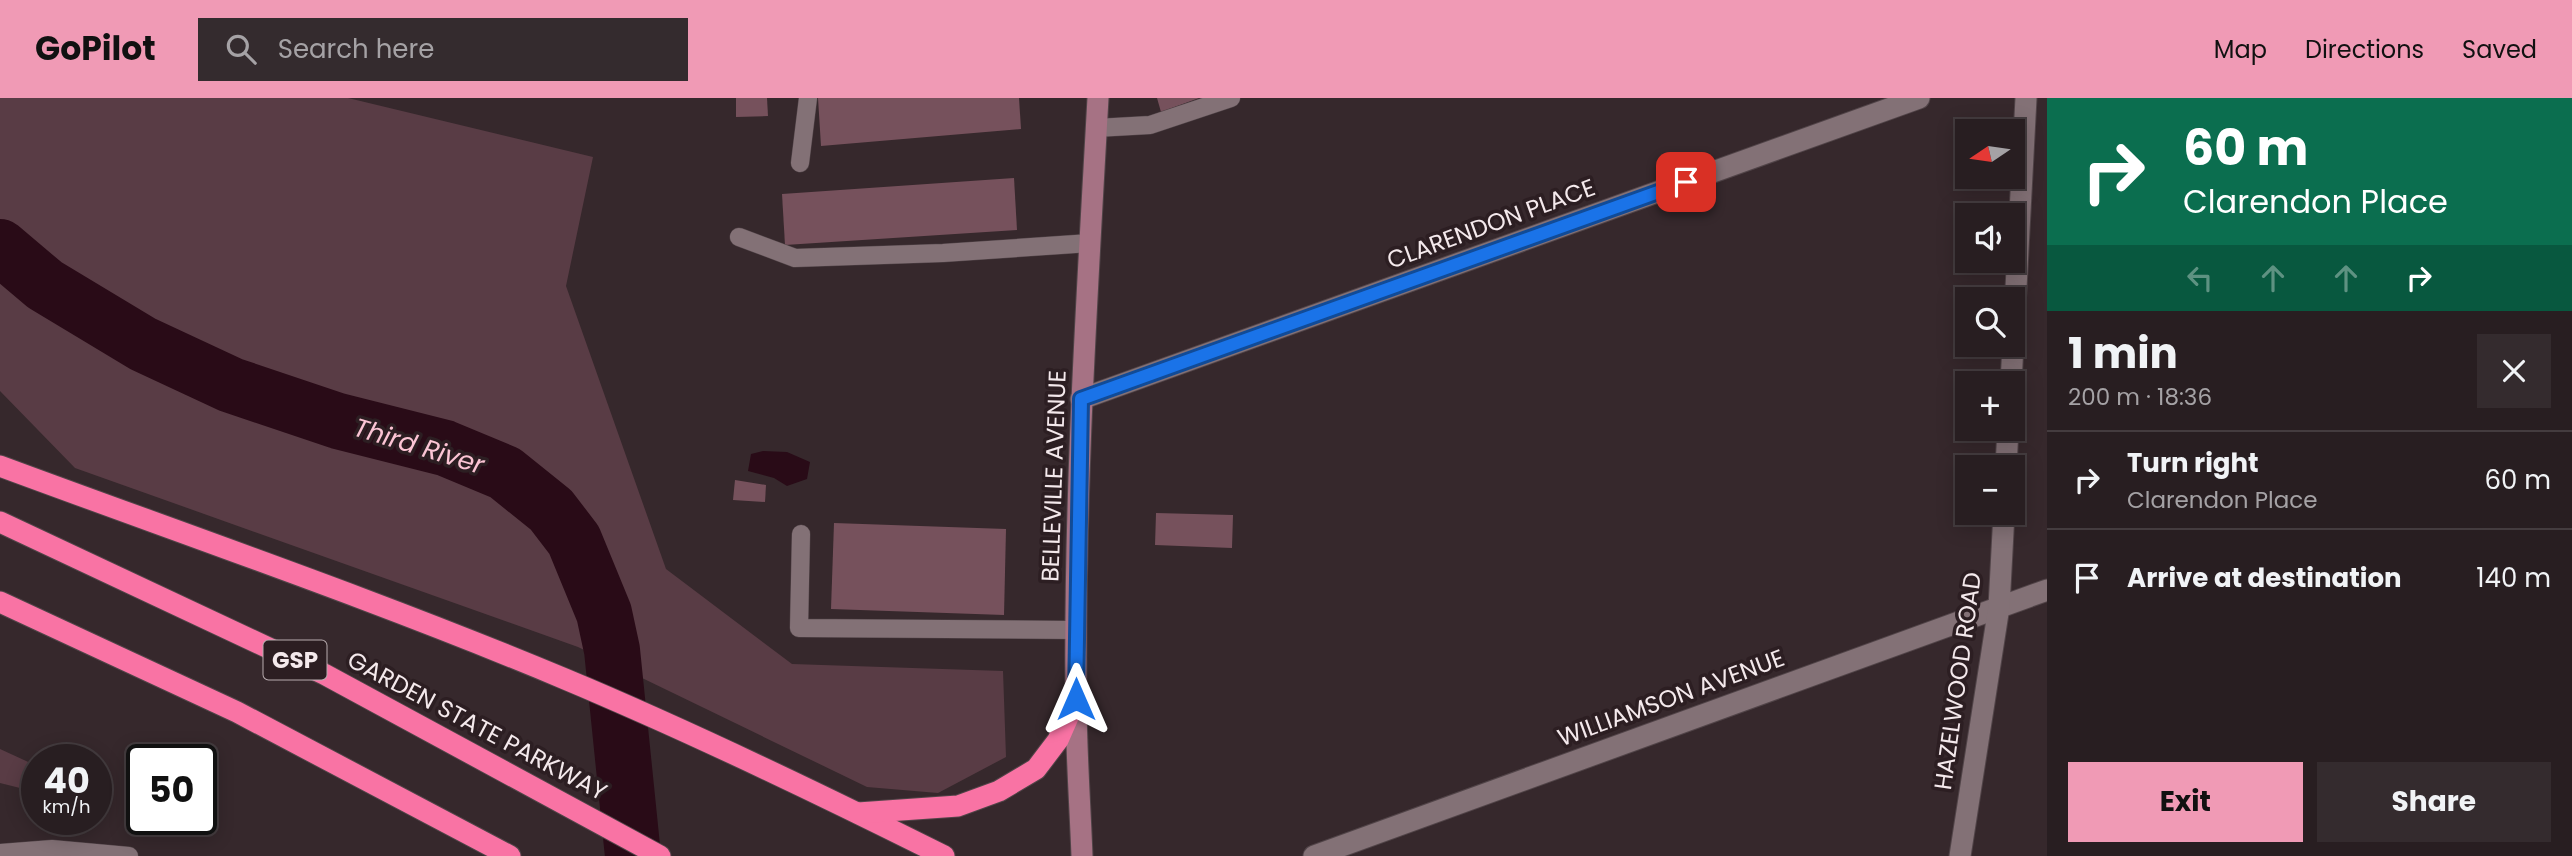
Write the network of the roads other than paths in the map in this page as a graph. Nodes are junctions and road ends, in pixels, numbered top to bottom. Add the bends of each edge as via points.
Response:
1 (808, 98) edge
2 (1098, 98) edge
3 (1231, 98) edge
4 (1919, 98) edge
5 (2026, 98) edge
6 (1096, 128) junction
7 (800, 163) dead end
8 (739, 237) dead end
9 (1090, 243) junction
10 (2012, 371) edge
11 (1081, 399) junction
12 (0, 466) edge
13 (0, 522) edge
14 (2003, 525) edge
15 (801, 534) dead end
16 (2047, 590) edge
17 (0, 602) edge
18 (1999, 607) junction
19 (1076, 630) junction
20 (1076, 699) junction
21 (858, 813) junction
22 (0, 853) edge
23 (129, 856) edge
24 (510, 856) edge
25 (660, 856) edge
26 (944, 856) edge
27 (1082, 856) edge
28 (1314, 856) edge
29 (1960, 856) edge

1 - 7 lane
2 - 6 main road, BELLEVILLE AVENUE
3 - 6 lane via 1150,125
4 - 11 street, CLARENDON PLACE
5 - 10 street
6 - 9 main road, BELLEVILLE AVENUE
8 - 9 lane via 795,258
9 - 11 main road, BELLEVILLE AVENUE
11 - 19 main road, BELLEVILLE AVENUE
12 - 21 highway via 426,623 668,724
13 - 25 highway, GARDEN STATE PARKWAY / GSP via 324,674
14 - 18 street, HAZELWOOD ROAD
15 - 19 lane via 799,628
16 - 18 street, WILLIAMSON AVENUE
17 - 24 highway via 237,712
18 - 28 street, WILLIAMSON AVENUE
18 - 29 street, HAZELWOOD ROAD
19 - 20 main road, BELLEVILLE AVENUE
20 - 21 highway via 1058,740 1036,769 999,791 958,806
20 - 27 main road, BELLEVILLE AVENUE
21 - 26 highway
22 - 23 lane via 52,849

